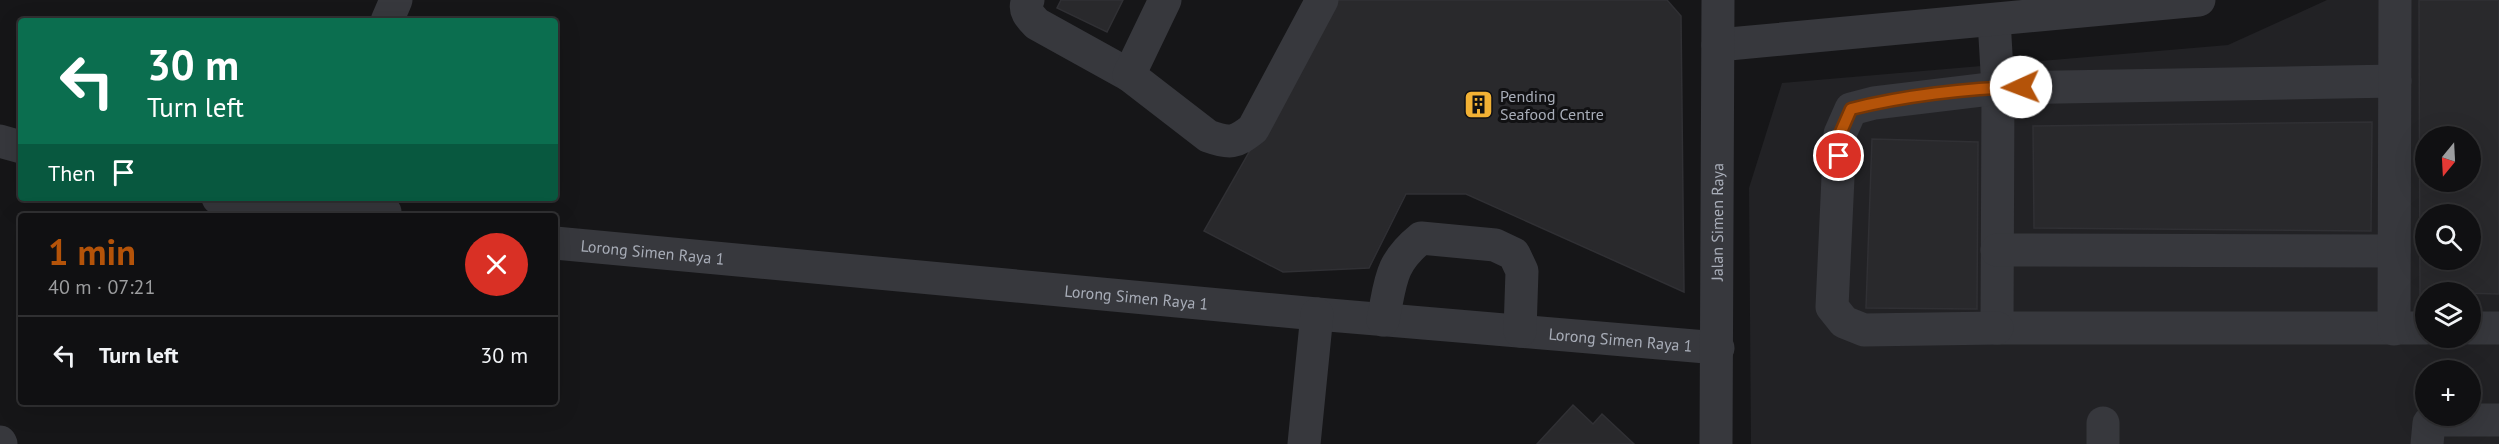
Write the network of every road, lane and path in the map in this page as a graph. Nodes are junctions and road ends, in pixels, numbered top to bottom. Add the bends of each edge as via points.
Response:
1 (396, 0) edge
2 (1028, 0) edge
3 (1166, 0) edge
4 (1322, 0) edge
5 (1718, 0) edge
6 (2199, 0) edge
7 (2395, 0) edge
8 (388, 18) edge
9 (1994, 20) junction
10 (1718, 45) junction
11 (1129, 75) junction
12 (2395, 81) junction
13 (1998, 88) junction
14 (0, 141) edge
15 (18, 146) edge
16 (233, 201) edge
17 (385, 209) edge
18 (558, 243) edge
19 (1997, 250) junction
20 (2394, 251) junction
21 (1317, 314) junction
22 (1383, 320) junction
23 (1996, 328) junction
24 (2410, 328) edge
25 (2481, 328) edge
26 (2499, 328) edge
27 (1520, 331) junction
28 (1718, 348) junction
29 (2499, 420) edge
30 (1304, 444) edge
31 (1716, 444) edge
32 (2427, 444) edge

1 - 8 street
2 - 11 street via 1028,16 1037,24
3 - 11 street
4 - 11 street via 1252,129 1237,141 1208,136
5 - 10 street, Jalan Simen Raya
6 - 9 street
7 - 12 street
9 - 10 street
9 - 13 street
10 - 28 street, Jalan Simen Raya
12 - 13 street
12 - 20 street
13 - 19 street
13 - 23 street via 1851,109 1840,134 1832,307 1844,322 1864,330
14 - 15 street
16 - 17 street via 285,211
18 - 21 street, Lorong Simen Raya 1
19 - 20 street
19 - 23 street
20 - 24 street
21 - 22 street, Lorong Simen Raya 1
21 - 30 street
22 - 27 street, Lorong Simen Raya 1
22 - 27 street via 1393,270 1421,238 1495,245 1514,254 1522,271
23 - 24 street
25 - 26 street
27 - 28 street, Lorong Simen Raya 1
28 - 31 street, Jalan Simen Raya
29 - 32 street via 2429,423

